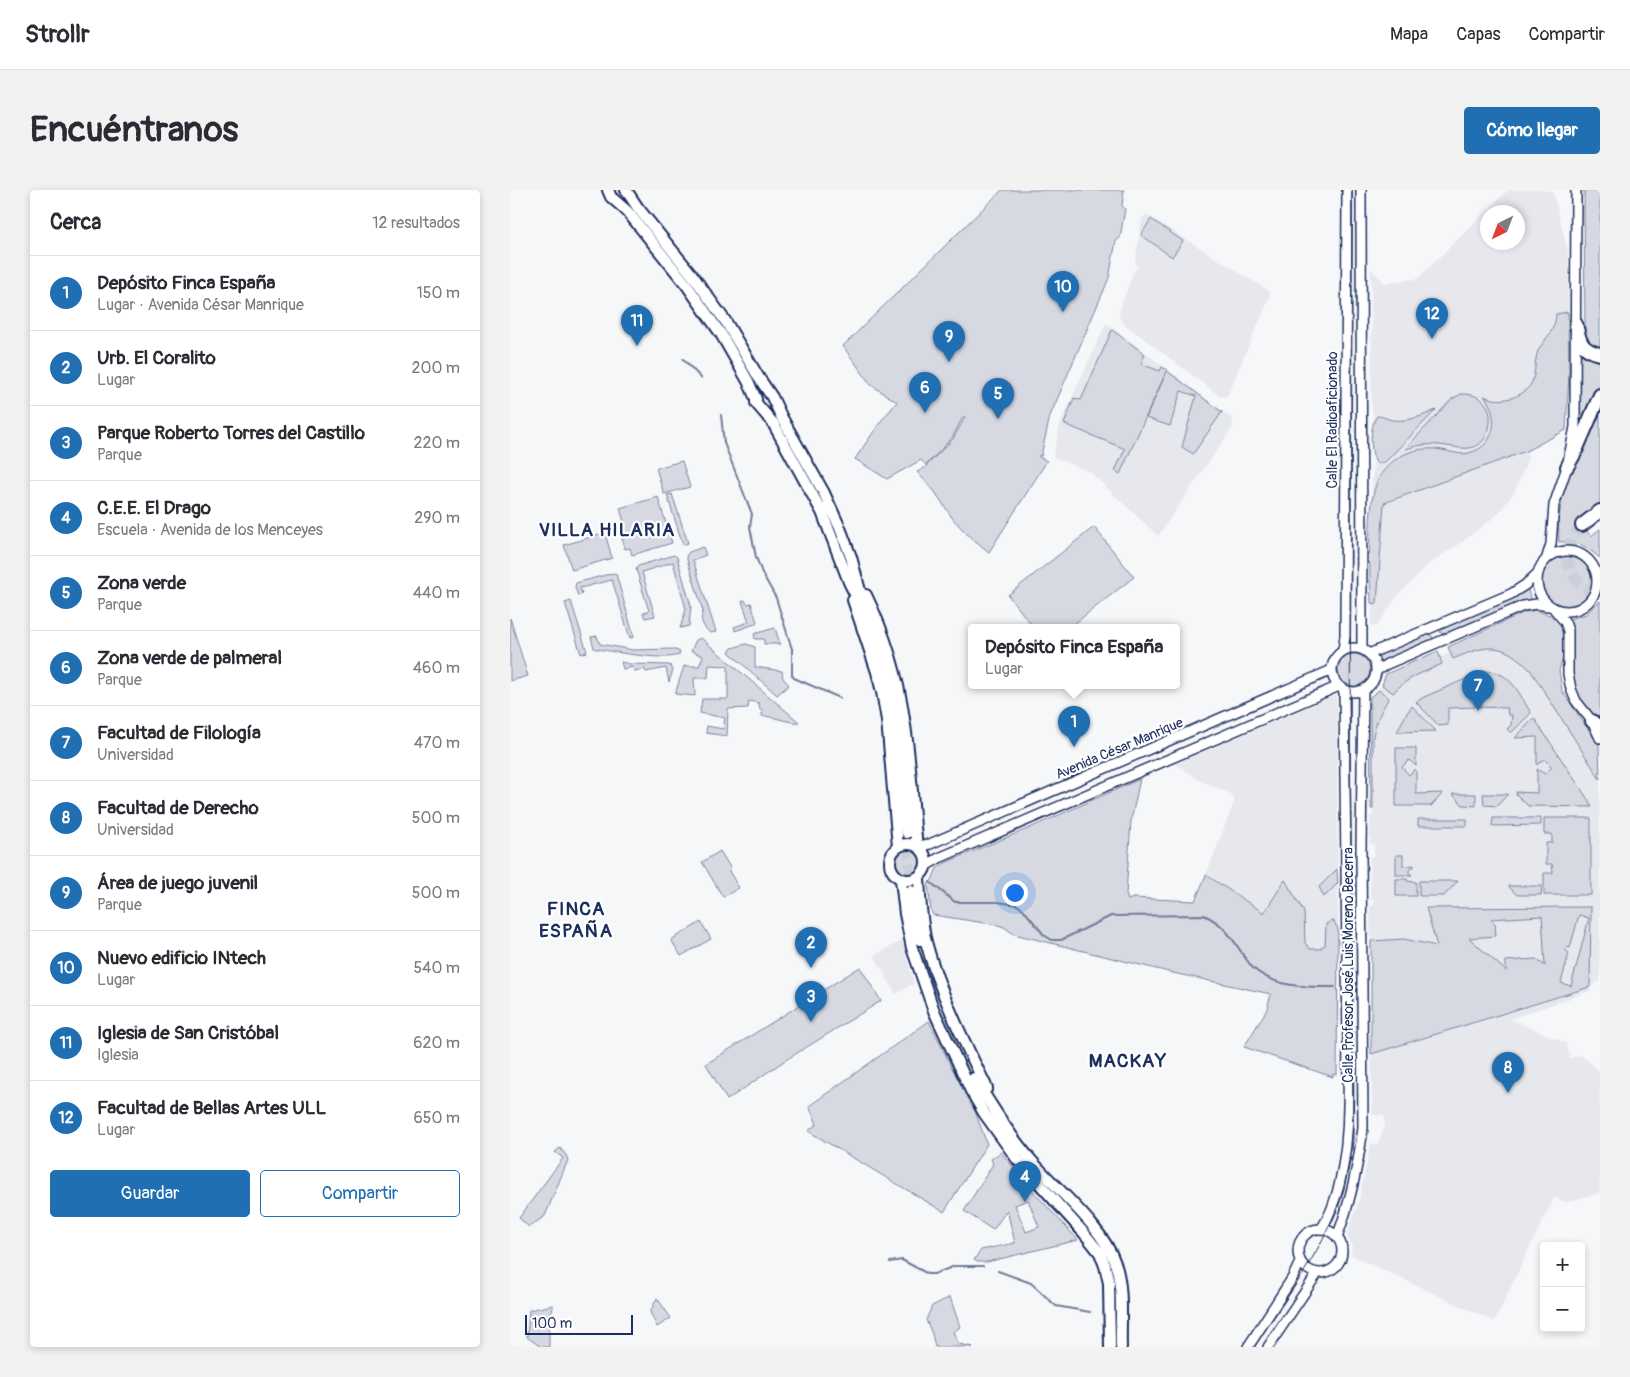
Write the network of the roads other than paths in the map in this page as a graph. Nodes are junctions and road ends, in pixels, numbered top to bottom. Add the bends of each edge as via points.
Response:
1 (1348, 190) edge
2 (1361, 190) edge
3 (1576, 190) edge
4 (627, 191) edge
5 (611, 194) edge
6 (1576, 324) junction
7 (1600, 354) edge
8 (1600, 395) edge
9 (771, 397) junction
10 (756, 399) junction
11 (762, 409) junction
12 (1567, 467) junction
13 (1600, 511) edge
14 (1600, 522) edge
15 (837, 551) junction
16 (851, 557) junction
17 (1547, 557) junction
18 (1596, 566) edge
19 (1537, 574) junction
20 (1597, 593) edge
21 (1552, 608) junction
22 (867, 618) junction
23 (1343, 650) junction
24 (1365, 652) junction
25 (1332, 670) junction
26 (1376, 671) junction
27 (1341, 687) junction
28 (1363, 690) junction
29 (1596, 725) edge
30 (1197, 729) junction
31 (1600, 738) edge
32 (1203, 743) junction
33 (1063, 787) junction
34 (1069, 801) junction
35 (907, 833) tunnel mouth
36 (898, 846) junction
37 (917, 846) junction
38 (927, 865) junction
39 (919, 878) junction
40 (901, 880) junction
41 (911, 890) tunnel mouth
42 (974, 1078) junction
43 (1006, 1126) junction
44 (996, 1129) junction
45 (1321, 1229) junction
46 (1337, 1237) junction
47 (1300, 1262) junction
48 (1317, 1274) junction
49 (1110, 1347) edge
50 (1121, 1347) edge
51 (1248, 1347) edge
52 (1268, 1347) edge

1 - 23 street, Calle El Radioaficionado
2 - 24 street, Calle El Radioaficionado
3 - 6 street
4 - 5 main road via 622,201
4 - 9 main road via 710,298
5 - 10 main road via 707,312
6 - 7 highway via 1584,348
6 - 12 street via 1575,427
8 - 12 highway
9 - 10 main road via 764,392
9 - 11 main road via 772,406
9 - 16 main road via 824,493
10 - 11 main road
11 - 15 main road via 822,512
12 - 17 street via 1554,505
13 - 14 highway via 1584,528
15 - 22 main road
15 - 36 main road via 882,692
16 - 22 main road
16 - 37 main road via 874,609 896,678 905,720
17 - 18 street via 1560,551 1575,552
17 - 19 street
18 - 20 street
19 - 21 street via 1538,592
19 - 24 street via 1510,594
20 - 21 street via 1578,610 1566,612
21 - 26 street via 1537,604 1523,606
21 - 29 street via 1565,622 1568,631 1571,689 1576,701
22 - 35 main road via 884,666 894,713
23 - 24 street via 1351,648
23 - 25 street via 1334,658
24 - 26 street via 1374,662
25 - 27 street
25 - 30 street, Avenida César Manrique
26 - 28 street via 1372,682
27 - 28 street via 1350,691
27 - 32 street, Avenida César Manrique
27 - 45 street, Calle Profesor José Luis Moreno Becerra via 1348,1107 1344,1166 1335,1202
28 - 46 street, Calle Profesor José Luis Moreno Becerra via 1363,1128 1357,1172
29 - 31 street
30 - 32 street
30 - 33 street, Avenida César Manrique
32 - 34 street, Avenida César Manrique
33 - 34 street
33 - 37 street, Avenida César Manrique via 930,844
34 - 38 street, Avenida César Manrique
36 - 37 main road
36 - 40 main road via 890,862 892,872
37 - 38 main road via 926,855
38 - 39 main road
39 - 40 main road
39 - 43 main road via 926,943 954,1018
40 - 44 main road via 909,937 934,1011 971,1091
41 - 42 main road via 922,948
42 - 43 main road
42 - 44 main road
43 - 50 main road via 1030,1159 1098,1232 1110,1251 1120,1280
44 - 49 main road via 1029,1174 1100,1254 1109,1283
45 - 46 street
45 - 47 street via 1312,1230 1300,1241
46 - 48 street via 1342,1246 1340,1261 1327,1273
47 - 48 street
47 - 51 street
48 - 52 street

